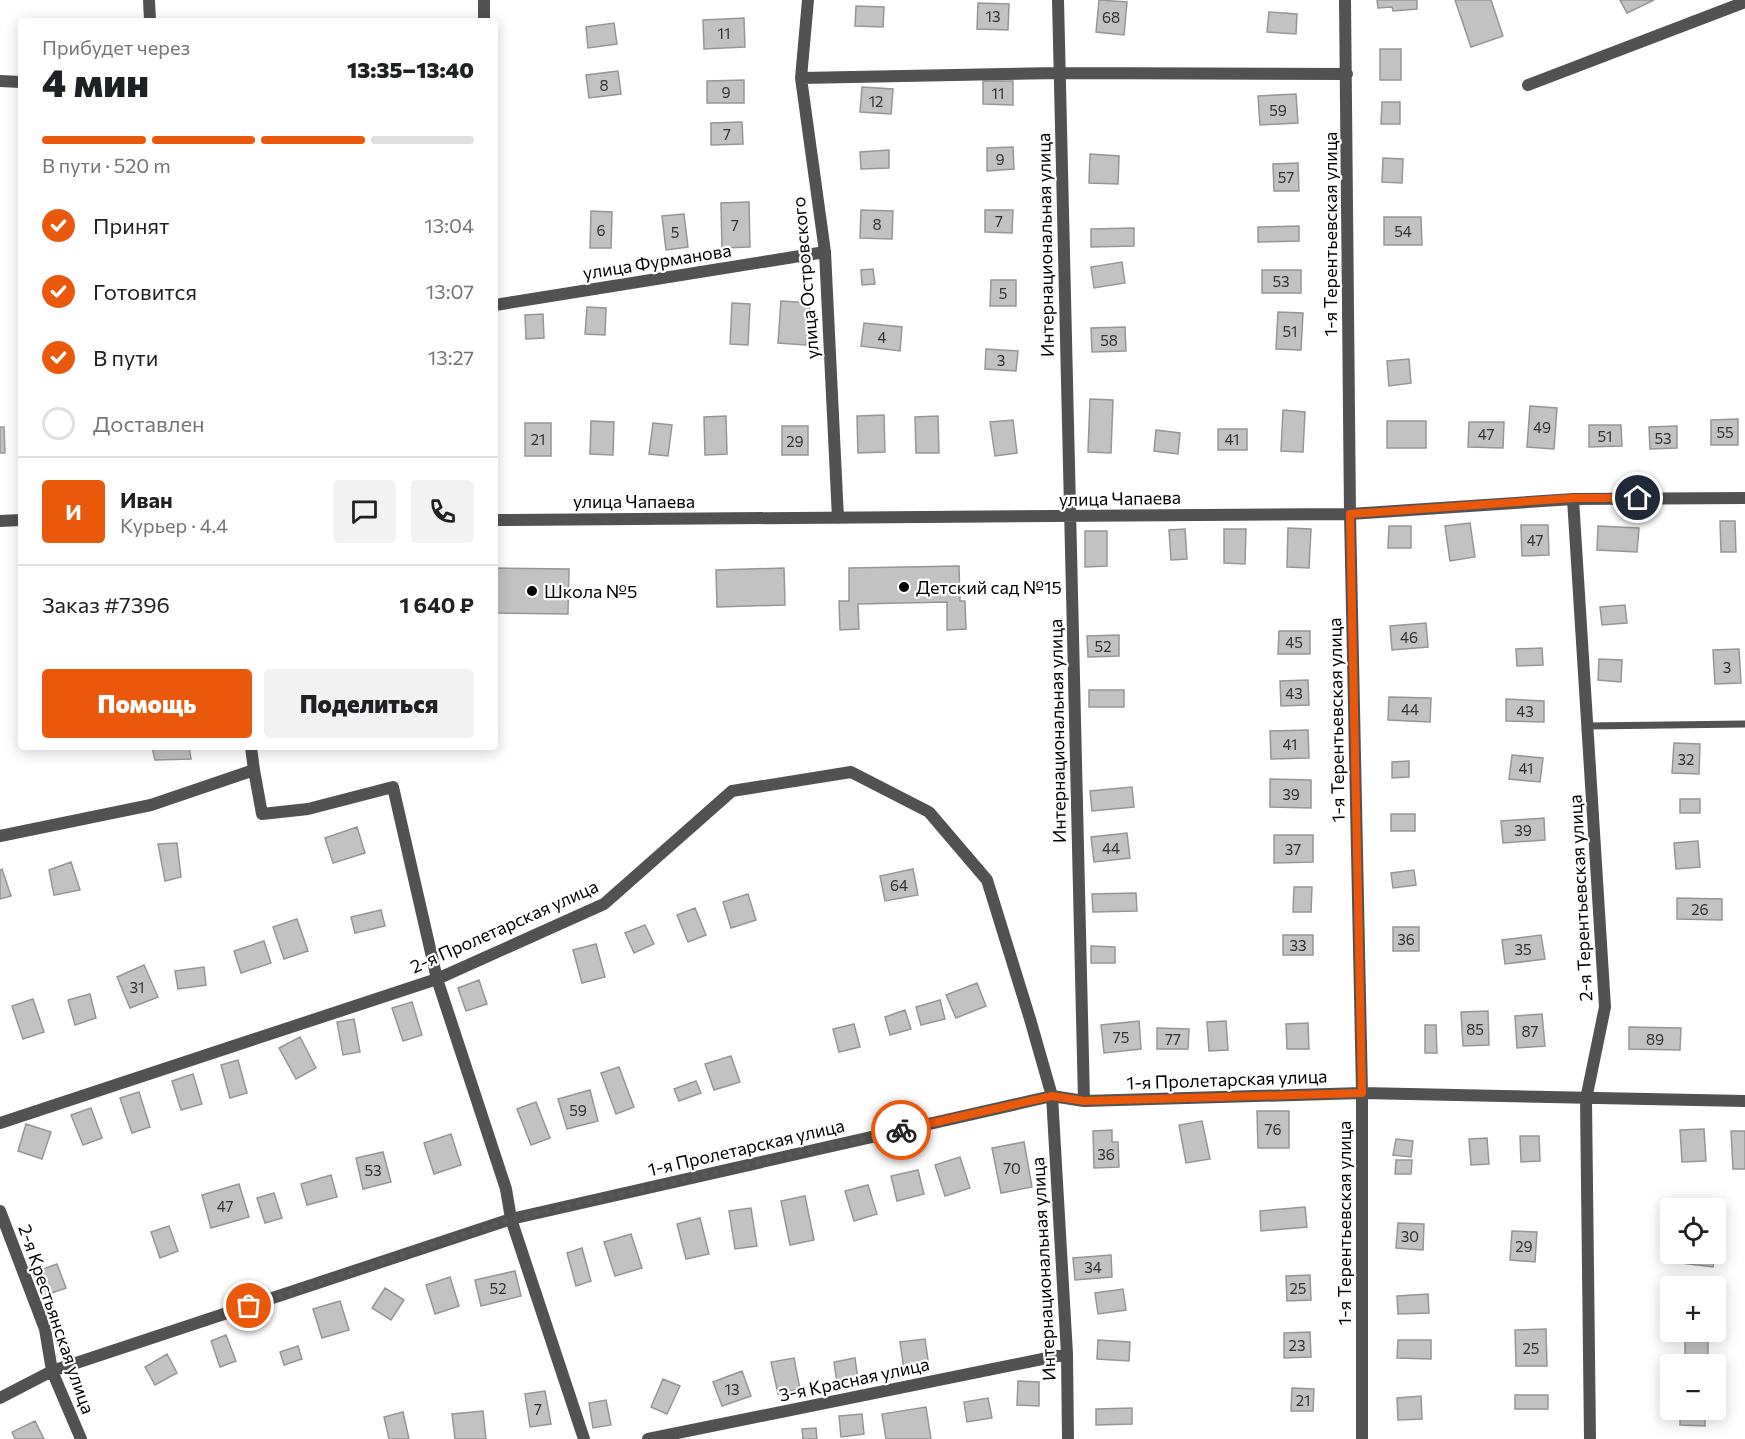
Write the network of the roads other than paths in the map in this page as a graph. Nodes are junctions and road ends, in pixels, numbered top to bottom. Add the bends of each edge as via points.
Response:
1 (149, 0) edge
2 (484, 0) edge
3 (808, 0) edge
4 (1058, 0) edge
5 (1345, 0) edge
6 (1745, 2) edge
7 (150, 18) edge
8 (484, 18) edge
9 (1059, 73) junction
10 (1347, 74) junction
11 (801, 78) junction
12 (0, 81) edge
13 (18, 82) edge
14 (1528, 85) dead end
15 (825, 252) junction
16 (498, 305) edge
17 (1574, 498) junction
18 (1745, 498) edge
19 (1350, 514) junction
20 (1070, 517) junction
21 (838, 518) junction
22 (18, 520) edge
23 (498, 520) edge
24 (0, 521) edge
25 (1745, 724) edge
26 (1588, 726) junction
27 (251, 750) edge
28 (254, 770) junction
29 (0, 836) edge
30 (437, 979) junction
31 (1362, 1093) junction
32 (1052, 1096) junction
33 (1586, 1099) junction
34 (1084, 1101) junction
35 (1745, 1101) edge
36 (0, 1123) edge
37 (0, 1211) edge
38 (511, 1219) junction
39 (1067, 1354) junction
40 (52, 1371) junction
41 (0, 1398) edge
42 (81, 1439) edge
43 (584, 1439) edge
44 (648, 1439) edge
45 (1068, 1439) edge
46 (1362, 1439) edge
47 (1590, 1439) edge

1 - 7 street
2 - 8 street
3 - 11 street, улица Островского
4 - 9 street, Интернациональная улица
5 - 10 street, 1-я Терентьевская улица
6 - 14 street
9 - 10 street
9 - 11 street
9 - 20 street, Интернациональная улица
10 - 19 street, 1-я Терентьевская улица
11 - 15 street, улица Островского
12 - 13 street
15 - 16 street, улица Фурманова
15 - 21 street, улица Островского
17 - 18 street, улица Чапаева
17 - 19 street, улица Чапаева
17 - 26 street, 2-я Терентьевская улица
19 - 20 street, улица Чапаева
19 - 31 street, 1-я Терентьевская улица
20 - 21 street, улица Чапаева
20 - 34 street, Интернациональная улица
21 - 23 street, улица Чапаева
22 - 24 street
25 - 26 lane
26 - 33 street, 2-я Терентьевская улица via 1605,1007
27 - 28 street
28 - 29 street via 151,805
28 - 30 street via 262,814 308,809 393,787
30 - 32 street, 2-я Пролетарская улица via 604,904 732,790 851,772 928,812 987,880
30 - 36 street, 2-я Пролетарская улица
30 - 38 street via 506,1189
31 - 33 street, 1-я Пролетарская улица
31 - 34 street, 1-я Пролетарская улица
31 - 46 street, 1-я Терентьевская улица
32 - 34 street, 1-я Пролетарская улица
32 - 38 street, 1-я Пролетарская улица
32 - 39 street, Интернациональная улица
33 - 35 street, 1-я Пролетарская улица
33 - 47 street, 2-я Терентьевская улица
37 - 40 street, 2-я Крестьянская улица via 45,1329
38 - 40 street, 1-я Пролетарская улица
38 - 43 street
39 - 44 street, 3-я Красная улица
39 - 45 street, Интернациональная улица
40 - 41 street, 1-я Пролетарская улица
40 - 42 street, 2-я Крестьянская улица

